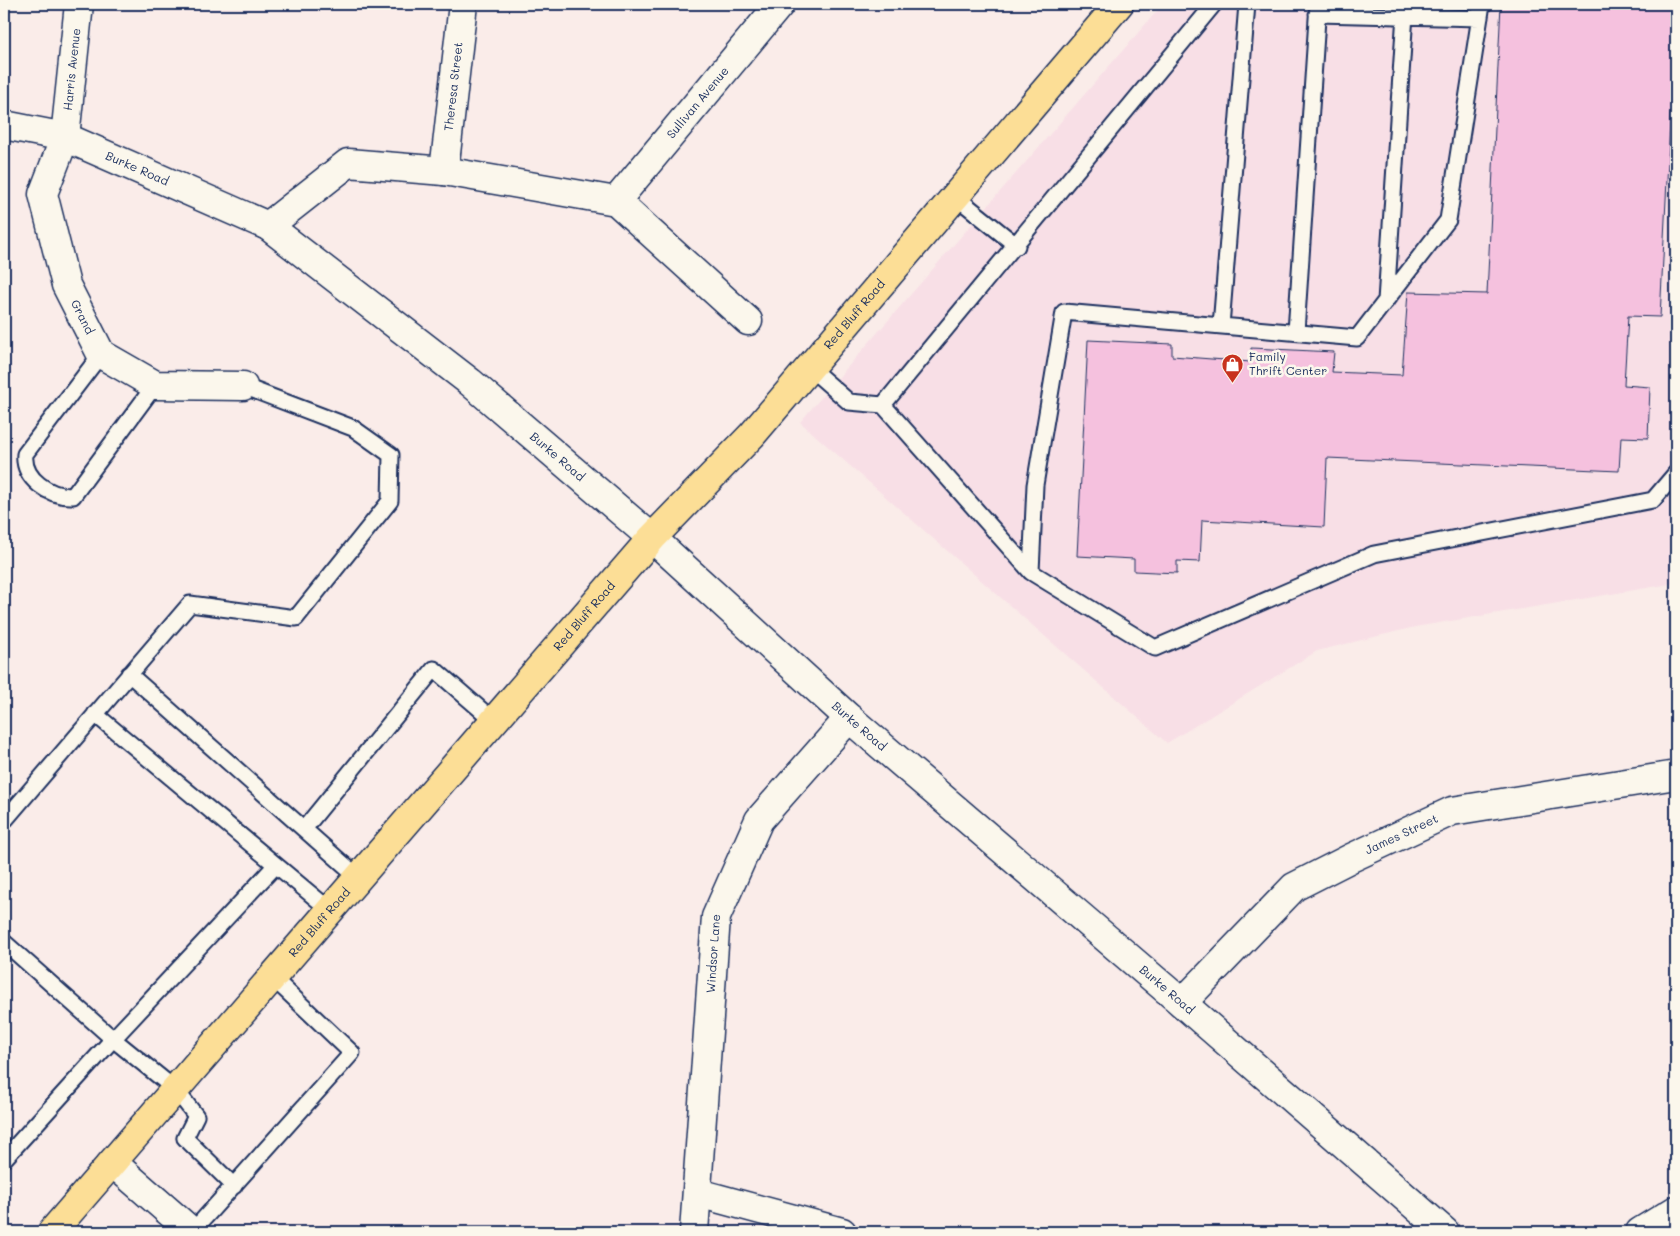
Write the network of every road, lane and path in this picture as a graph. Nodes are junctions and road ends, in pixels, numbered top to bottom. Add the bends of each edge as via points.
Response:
1 (79, 4) edge
2 (463, 4) edge
3 (780, 4) edge
4 (1119, 4) edge
5 (1214, 4) edge
6 (1246, 4) edge
7 (1317, 9) edge
8 (1404, 9) edge
9 (1481, 11) edge
10 (4, 125) edge
11 (65, 136) junction
12 (444, 170) junction
13 (955, 196) junction
14 (616, 201) junction
15 (268, 226) junction
16 (1017, 246) junction
17 (1386, 301) junction
18 (748, 321) dead end
19 (1221, 326) junction
20 (1296, 332) junction
21 (101, 354) junction
22 (809, 367) junction
23 (155, 385) junction
24 (243, 386) joint
25 (883, 405) junction
26 (1676, 472) edge
27 (652, 538) junction
28 (1031, 572) junction
29 (129, 674) junction
30 (96, 714) junction
31 (849, 718) junction
32 (494, 721) junction
33 (1676, 776) edge
34 (4, 821) edge
35 (304, 829) junction
36 (276, 865) junction
37 (358, 877) junction
38 (331, 911) junction
39 (4, 942) edge
40 (273, 978) junction
41 (1182, 1003) junction
42 (113, 1039) junction
43 (176, 1090) junction
44 (4, 1159) edge
45 (113, 1163) junction
46 (234, 1186) junction
47 (698, 1193) junction
48 (1676, 1210) edge
49 (52, 1232) edge
50 (192, 1232) edge
51 (694, 1232) edge
52 (842, 1232) edge
53 (1445, 1232) edge
54 (1640, 1232) edge

1 - 11 street, Harris Avenue
2 - 12 street, Theresa Street
3 - 14 street, Sullivan Avenue
4 - 13 main road, Red Bluff Road
5 - 16 lane
6 - 19 lane
7 - 8 lane
7 - 20 lane
8 - 9 lane
8 - 17 lane
9 - 17 lane via 1448,220
10 - 11 street, Burke Road
11 - 15 street, Burke Road
11 - 21 street, Grand via 43,194 66,285
12 - 14 street
12 - 15 street via 348,164
13 - 16 lane
13 - 22 main road, Red Bluff Road
14 - 18 street
15 - 27 street, Burke Road via 470,382
16 - 25 lane
17 - 20 lane via 1357,338
19 - 20 lane
19 - 28 lane via 1064,312 1035,485
21 - 23 street
21 - 23 lane via 25,454 24,464 28,472 51,494 73,496
22 - 25 lane via 849,402
22 - 27 main road, Red Bluff Road via 752,435
23 - 24 street
24 - 29 lane via 353,428 391,455 390,501 296,618 190,604
25 - 28 lane
26 - 28 lane via 1653,500 1374,554 1155,648
27 - 31 street, Burke Road
27 - 32 main road, Red Bluff Road
29 - 30 lane
29 - 35 lane
30 - 34 lane
30 - 36 lane
31 - 41 street, Burke Road
31 - 47 street, Windsor Lane via 759,820 716,917
32 - 35 lane via 434,669
32 - 37 main road, Red Bluff Road
33 - 41 street, James Street via 1452,811 1294,887
35 - 37 lane
36 - 38 lane
36 - 42 lane
37 - 38 main road, Red Bluff Road
38 - 40 main road, Red Bluff Road
39 - 42 lane
40 - 43 main road, Red Bluff Road
40 - 46 lane via 352,1053
41 - 53 street, Burke Road
42 - 43 lane
42 - 44 lane
43 - 45 main road, Red Bluff Road
43 - 46 lane via 196,1116 185,1138
45 - 49 main road, Red Bluff Road
45 - 50 street
46 - 50 lane
47 - 51 street, Windsor Lane
47 - 52 street
48 - 54 street

